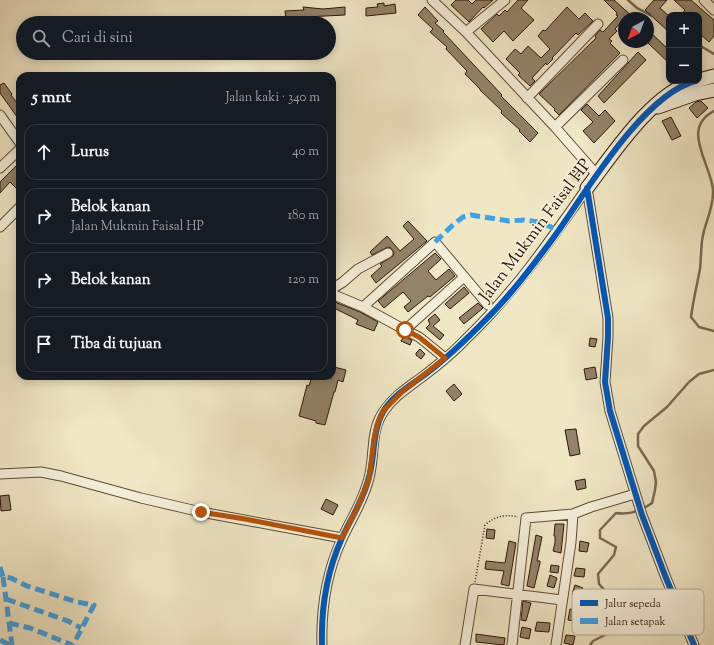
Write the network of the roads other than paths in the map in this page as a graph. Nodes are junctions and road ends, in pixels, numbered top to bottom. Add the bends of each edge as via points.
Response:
1 (432, 0) edge
2 (505, 0) edge
3 (704, 0) edge
4 (714, 10) edge
5 (598, 24) dead end
6 (466, 32) junction
7 (623, 60) dead end
8 (714, 76) edge
9 (702, 81) edge
10 (695, 84) edge
11 (714, 90) edge
12 (527, 98) junction
13 (0, 115) edge
14 (555, 127) junction
15 (16, 137) edge
16 (16, 153) edge
17 (0, 168) edge
18 (597, 175) junction
19 (587, 188) junction
20 (16, 211) edge
21 (0, 227) edge
22 (388, 254) dead end
23 (464, 277) junction
24 (336, 286) edge
25 (336, 296) edge
26 (488, 305) dead end
27 (363, 307) junction
28 (405, 330) junction
29 (445, 358) junction
30 (0, 474) edge
31 (636, 494) junction
32 (573, 514) junction
33 (342, 538) junction
34 (670, 589) edge
35 (517, 594) junction
36 (562, 600) junction
37 (322, 645) edge
38 (466, 645) edge
39 (512, 645) edge
40 (556, 645) edge

1 - 6 street
2 - 6 street
3 - 4 street
5 - 12 street
6 - 12 street
7 - 14 street
8 - 9 street, Jalan Mukmin Faisal HP
10 - 11 street, Jalan Mukmin Faisal HP
10 - 18 street, Jalan Mukmin Faisal HP via 650,110
12 - 14 street
13 - 15 street
14 - 18 street
16 - 17 street
18 - 19 street, Jalan Mukmin Faisal HP
19 - 29 street, Jalan Mukmin Faisal HP via 559,230 499,306
19 - 31 street via 608,318 605,382 610,411
20 - 21 street
22 - 24 street via 358,269
23 - 26 street
23 - 27 street via 436,242
23 - 28 street
25 - 27 street
27 - 28 street
28 - 29 street via 419,337
29 - 33 street, Jalan Mukmin Faisal HP via 402,392 383,411 374,439 369,479
30 - 33 street via 41,472 201,512
31 - 32 street
31 - 34 street
32 - 35 street via 526,518
32 - 36 street
33 - 37 street, Jalan Mukmin Faisal HP via 327,582
35 - 36 street
35 - 38 street via 474,589
35 - 39 street
36 - 40 street

